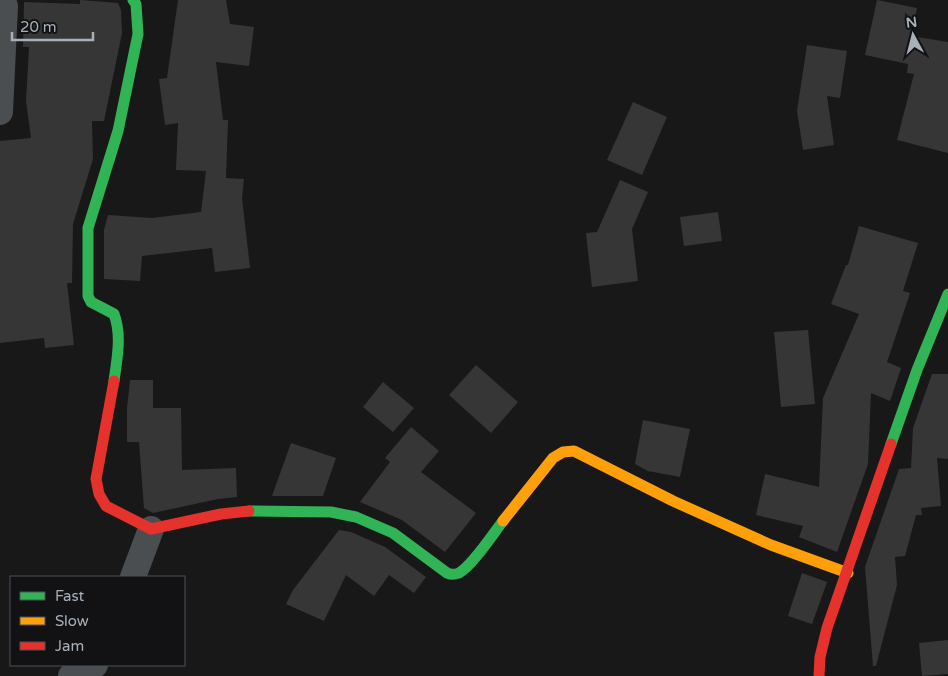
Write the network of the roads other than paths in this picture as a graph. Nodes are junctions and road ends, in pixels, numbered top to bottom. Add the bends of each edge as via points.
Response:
1 (133, 0) edge
2 (7, 4) edge
3 (0, 112) edge
4 (948, 294) edge
5 (151, 529) junction
6 (848, 573) junction
7 (133, 576) edge
8 (93, 666) edge
9 (71, 676) edge
10 (819, 676) edge

1 - 5 street via 138,34 118,131 88,228 88,296 91,302 117,316 119,324 117,364 96,479 99,494 106,506
2 - 3 street
4 - 6 street via 917,370
5 - 6 street via 222,514 332,512 356,517 393,533 447,573 455,575 466,568 553,458 567,450 771,545
5 - 7 street
6 - 10 street via 827,628
8 - 9 street

